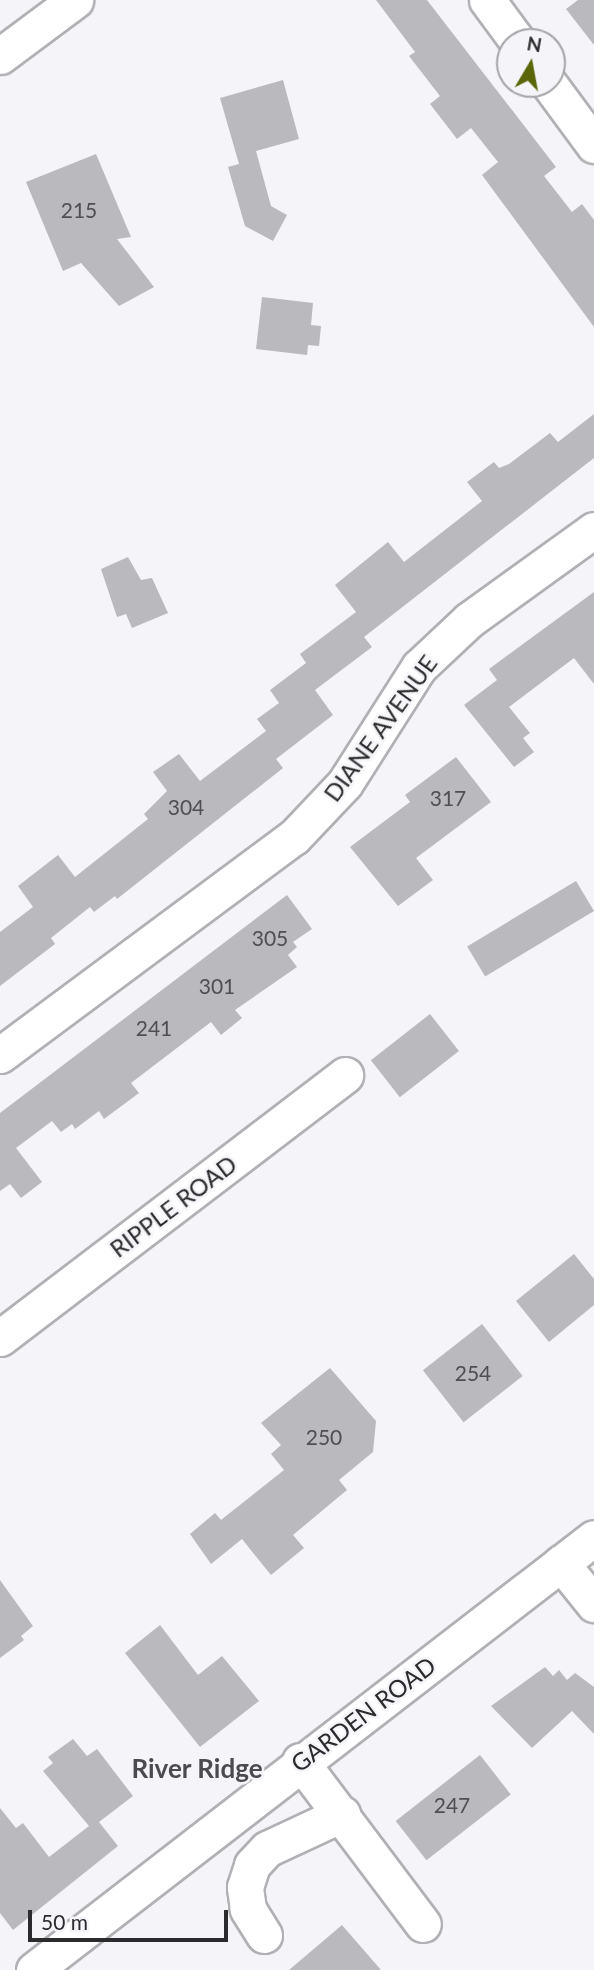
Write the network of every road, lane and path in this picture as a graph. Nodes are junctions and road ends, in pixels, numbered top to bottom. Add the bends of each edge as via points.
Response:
1 (75, 0) edge
2 (487, 0) edge
3 (508, 28) edge
4 (0, 55) edge
5 (559, 98) edge
6 (594, 145) edge
7 (594, 530) edge
8 (0, 1055) edge
9 (345, 1075) dead end
10 (0, 1338) edge
11 (594, 1538) edge
12 (561, 1563) junction
13 (594, 1604) edge
14 (300, 1761) junction
15 (342, 1814) junction
16 (423, 1924) dead end
17 (264, 1936) dead end
18 (34, 1970) edge

1 - 4 street
2 - 3 street
5 - 6 street
7 - 8 street, DIANE AVENUE via 469,620 419,667 345,783 294,837
9 - 10 street, RIPPLE ROAD
11 - 12 street, GARDEN ROAD
12 - 13 street
12 - 14 street, GARDEN ROAD
14 - 15 street
14 - 18 street, GARDEN ROAD
15 - 16 street
15 - 17 street via 267,1849 252,1865 245,1887 248,1909

